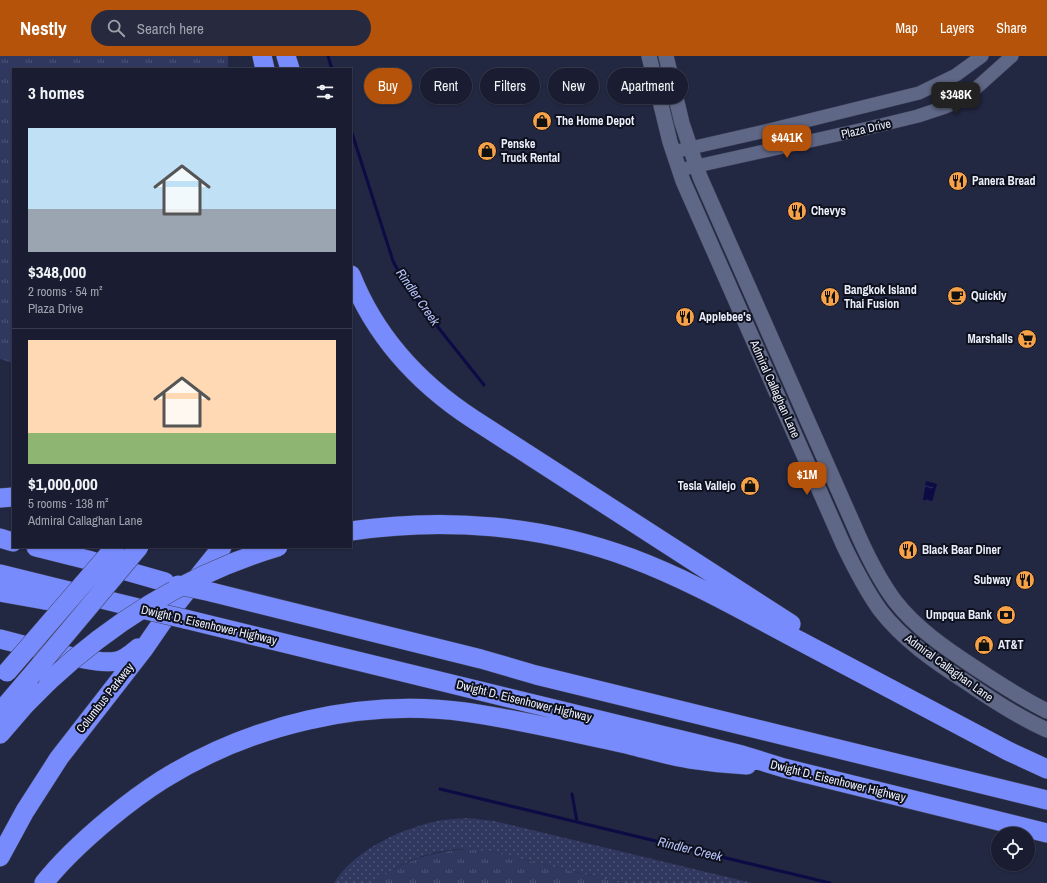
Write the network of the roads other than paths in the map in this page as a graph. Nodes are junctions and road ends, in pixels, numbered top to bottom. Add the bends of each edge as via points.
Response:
1 (262, 56) edge
2 (285, 56) edge
3 (649, 56) edge
4 (666, 56) edge
5 (982, 56) edge
6 (1012, 56) edge
7 (265, 68) edge
8 (287, 68) edge
9 (290, 68) edge
10 (690, 148) junction
11 (673, 152) junction
12 (696, 166) junction
13 (679, 170) junction
14 (352, 277) edge
15 (12, 497) edge
16 (0, 498) edge
17 (352, 531) edge
18 (0, 538) edge
19 (12, 542) edge
20 (40, 548) edge
21 (113, 548) edge
22 (138, 548) edge
23 (221, 548) edge
24 (275, 548) edge
25 (0, 574) edge
26 (0, 592) edge
27 (146, 610) junction
28 (165, 618) junction
29 (0, 639) edge
30 (4, 676) edge
31 (886, 686) junction
32 (1047, 711) edge
33 (0, 712) edge
34 (1047, 730) edge
35 (0, 734) edge
36 (784, 768) junction
37 (1047, 769) edge
38 (1047, 800) edge
39 (1047, 833) edge
40 (0, 857) edge
41 (44, 883) edge

1 - 7 highway
2 - 8 highway
2 - 9 highway
3 - 11 main road, Admiral Callaghan Lane
4 - 10 main road, Admiral Callaghan Lane
5 - 10 street, Plaza Drive via 956,75 919,93
6 - 12 street, Plaza Drive via 964,99 945,107 873,127
10 - 11 street, Plaza Drive
10 - 12 main road, Admiral Callaghan Lane
11 - 13 main road, Admiral Callaghan Lane
12 - 13 street, Plaza Drive
12 - 32 main road, Admiral Callaghan Lane via 862,543 884,586 904,612 939,643 1002,686
13 - 34 main road, Admiral Callaghan Lane via 849,556 870,595 891,623 929,657 1005,708
14 - 31 highway via 369,313 388,342 420,378 446,400 473,420
15 - 16 highway
17 - 31 highway via 408,525 476,525 542,534 589,545 632,559 696,587
18 - 19 highway
20 - 38 highway, bridge via 536,675
21 - 30 highway, bridge
22 - 33 highway, bridge
23 - 28 highway, Columbus Parkway
24 - 35 highway, bridge via 203,575 152,602 103,635 49,681
25 - 27 highway, Dwight D. Eisenhower Highway
26 - 27 highway via 69,603
27 - 36 highway, Dwight D. Eisenhower Highway, bridge via 698,744
28 - 29 highway via 132,653 118,661 75,657
28 - 40 highway, Columbus Parkway via 46,776
31 - 37 highway
36 - 39 highway, Dwight D. Eisenhower Highway
36 - 41 highway via 689,759 460,711 405,709 350,713 311,720 257,735 181,769 108,821 70,853

